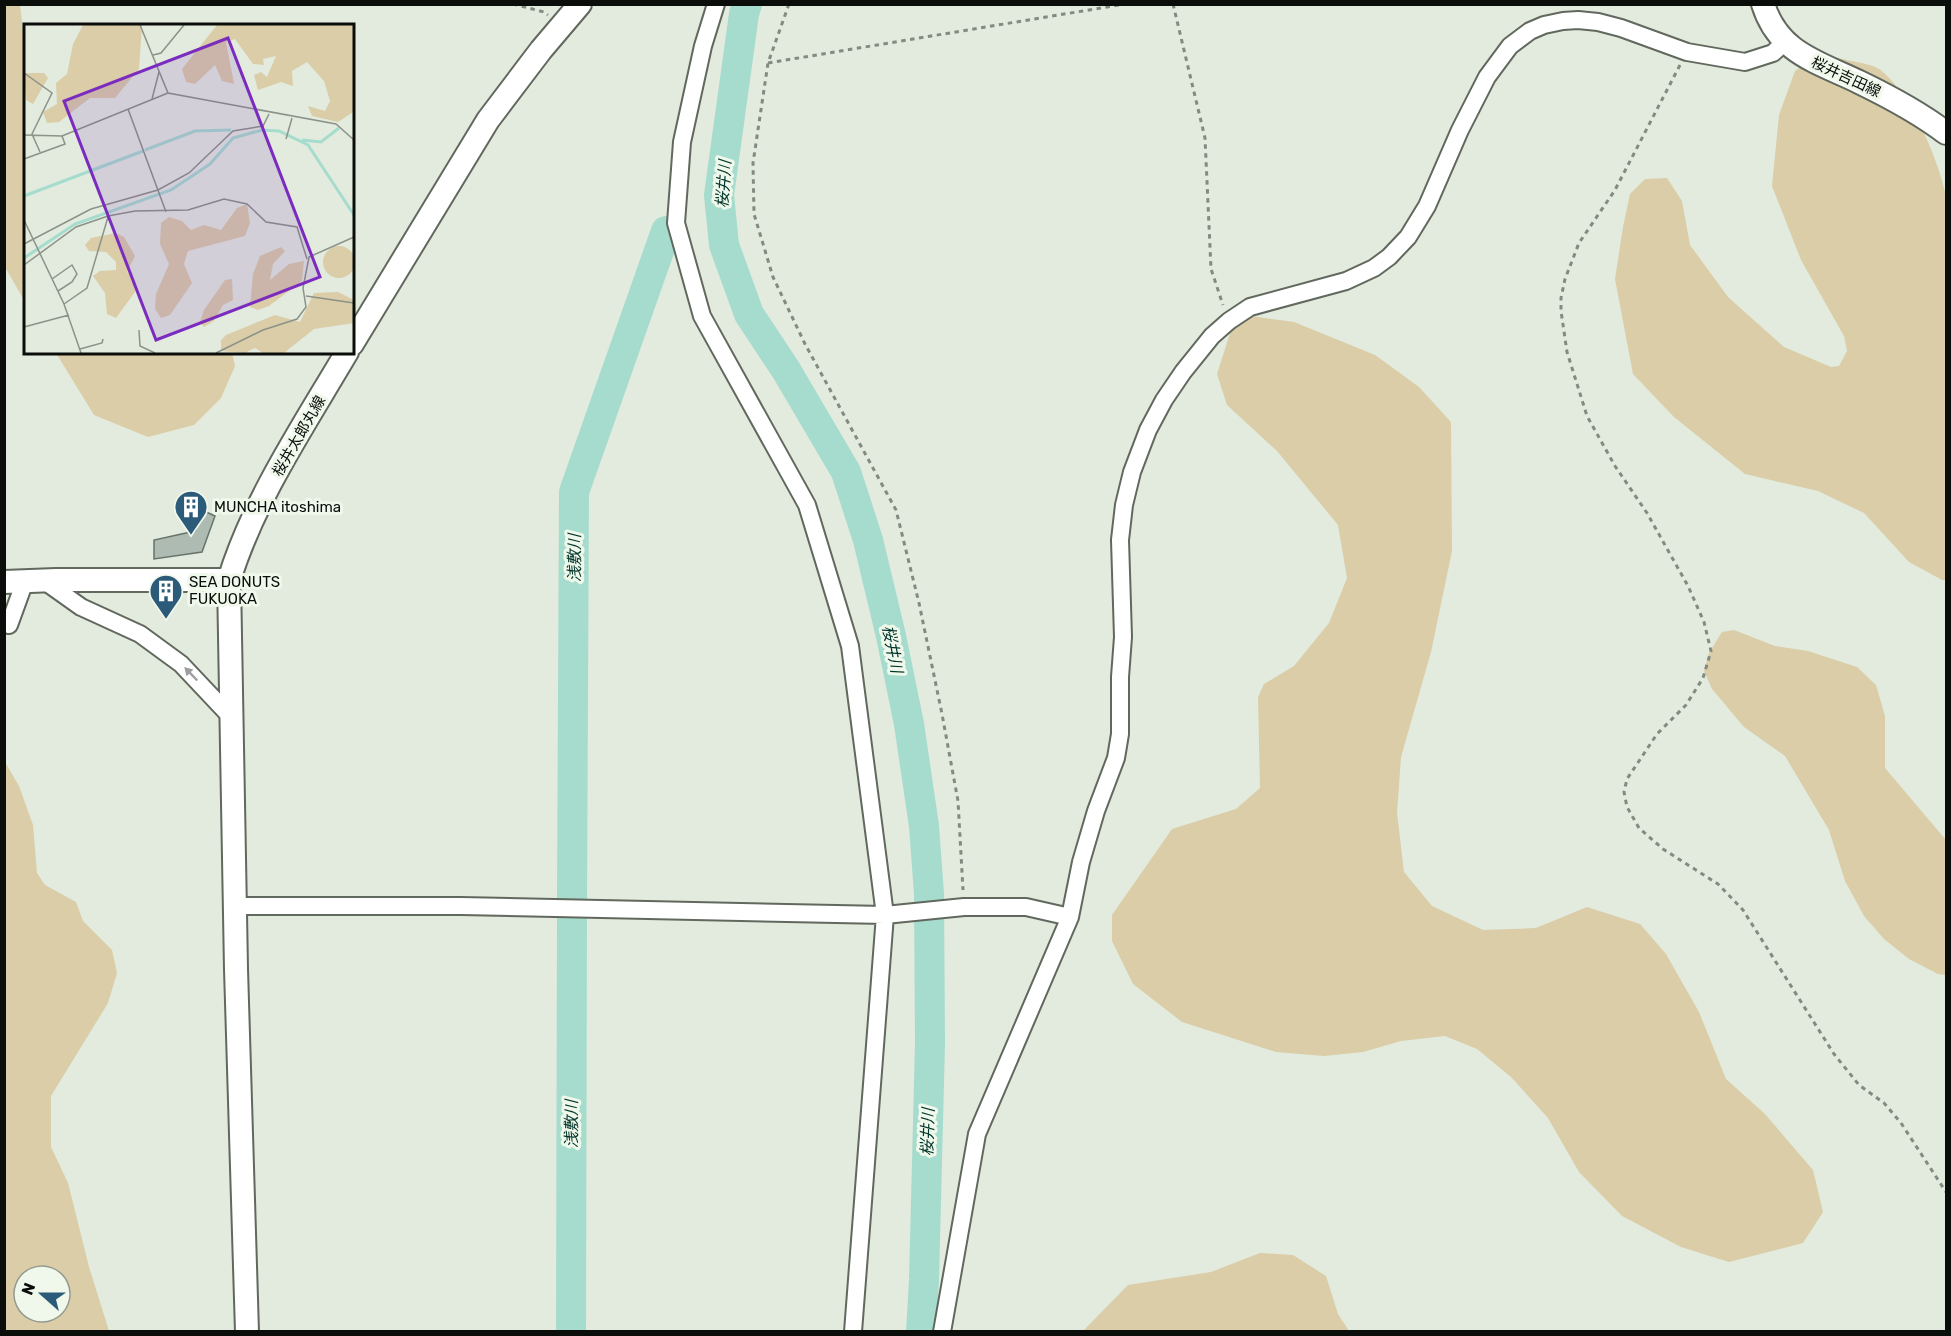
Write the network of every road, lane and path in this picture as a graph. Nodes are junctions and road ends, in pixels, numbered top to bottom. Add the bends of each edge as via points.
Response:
1 (513, 4) edge
2 (580, 4) edge
3 (716, 4) edge
4 (789, 4) edge
5 (1125, 4) edge
6 (1173, 4) edge
7 (1763, 4) edge
8 (561, 26) junction
9 (1785, 42) junction
10 (1687, 52) junction
11 (768, 63) junction
12 (1947, 133) edge
13 (1229, 321) junction
14 (354, 341) edge
15 (346, 354) edge
16 (230, 580) junction
17 (24, 581) edge
18 (9, 625) dead end
19 (231, 717) junction
20 (234, 906) junction
21 (964, 907) junction
22 (893, 914) junction
23 (1070, 917) junction
24 (1947, 1192) edge
25 (247, 1332) edge
26 (853, 1332) edge
27 (942, 1332) edge

1 - 8 path via 544,12
2 - 8 main road
3 - 22 street via 682,142 676,223 702,316 807,505 850,646
4 - 11 path
5 - 11 path
6 - 13 path via 1205,138 1211,269
7 - 9 main road, 桜井吉田線 via 1772,28
8 - 14 main road via 488,120
9 - 10 street via 1773,53 1745,62
9 - 12 main road, 桜井吉田線 via 1804,57 1899,102
10 - 13 street via 1622,28 1588,21 1563,21 1530,31 1510,45 1487,77 1427,206 1389,258 1346,281 1250,307
10 - 24 path via 1615,190 1578,243 1561,298 1567,352 1587,416 1688,586 1704,622 1711,651 1703,678 1686,705 1657,734 1627,779 1627,807 1639,828 1663,849 1718,884 1743,910 1834,1054 1859,1085 1884,1102
11 - 21 path via 753,163 754,214 773,277 805,344 896,510 920,603 958,801
13 - 23 street via 1212,336 1164,400 1132,472 1120,540 1120,734 1116,758 1081,862
15 - 16 main road, 桜井太郎丸線 via 261,503 240,545
16 - 17 main road
16 - 19 main road, 桜井太郎丸線
17 - 18 street
19 -> 17 street via 181,664 140,634
19 - 20 main road, 桜井太郎丸線
20 - 22 street
20 - 25 main road, 桜井太郎丸線
21 - 22 street
21 - 23 street via 1026,907
22 - 26 street
23 - 27 street via 977,1134

